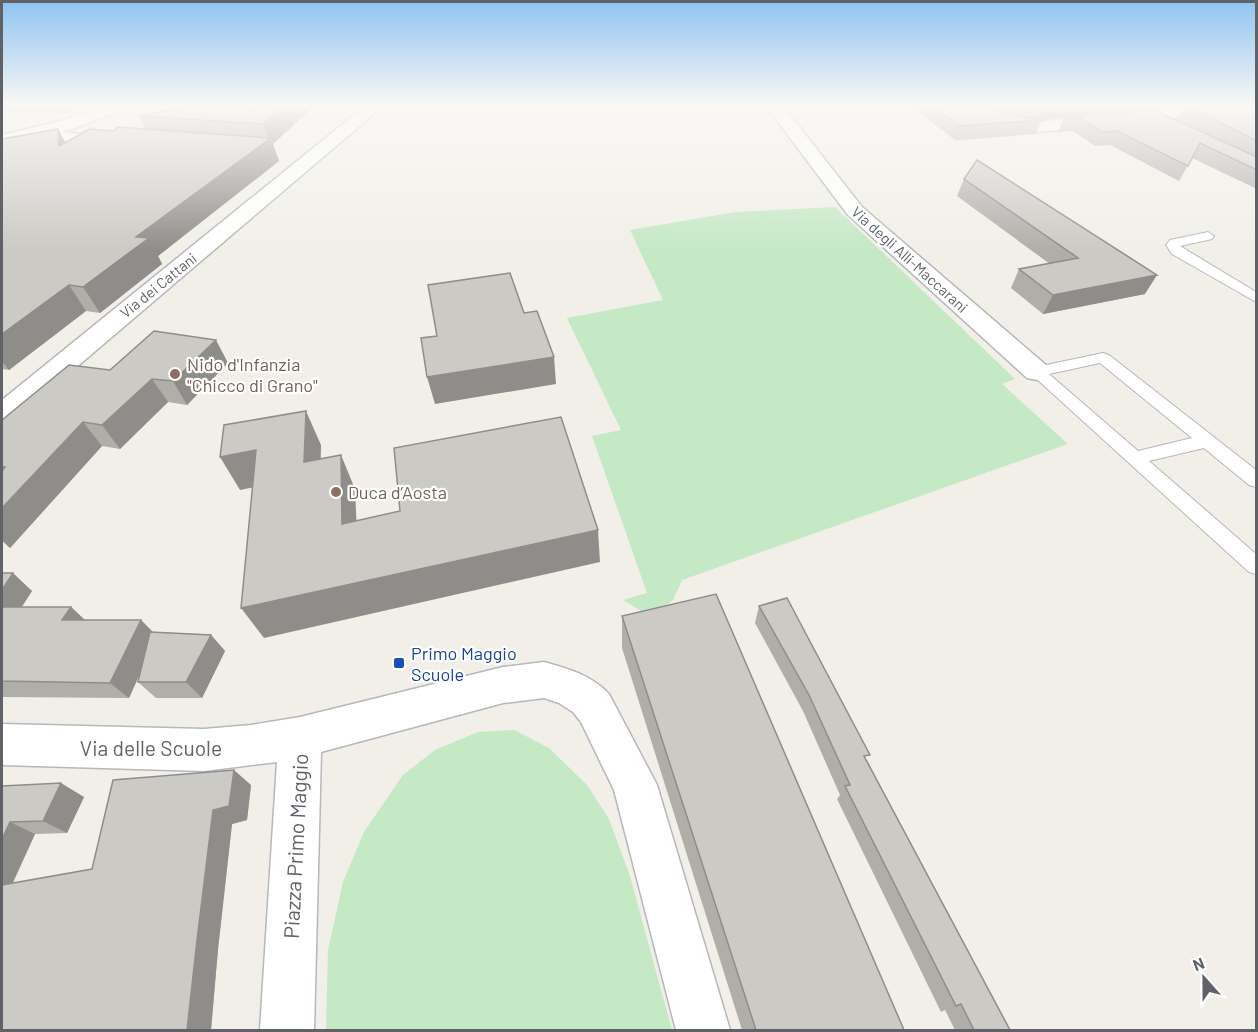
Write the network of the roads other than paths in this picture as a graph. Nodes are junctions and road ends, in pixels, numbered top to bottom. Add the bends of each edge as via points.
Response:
1 (308, 154) edge
2 (811, 154) edge
3 (1208, 236) dead end
4 (1257, 298) edge
5 (1037, 372) junction
6 (2, 415) edge
7 (1208, 441) junction
8 (1134, 458) junction
9 (1257, 480) edge
10 (1257, 566) edge
11 (300, 737) junction
12 (2, 746) edge
13 (287, 1030) edge
14 (703, 1030) edge

1 - 6 street, Via dei Cattani
2 - 5 street, Via degli Alli-Maccarani via 855,211
3 - 4 lane via 1172,245
5 - 7 lane via 1103,358
5 - 8 lane
7 - 8 lane
7 - 9 lane
8 - 10 lane
11 - 12 street, Via delle Scuole via 204,750
11 - 13 street, Piazza Primo Maggio
11 - 14 street, Piazza Primo Maggio via 524,682 561,683 587,699 635,785

